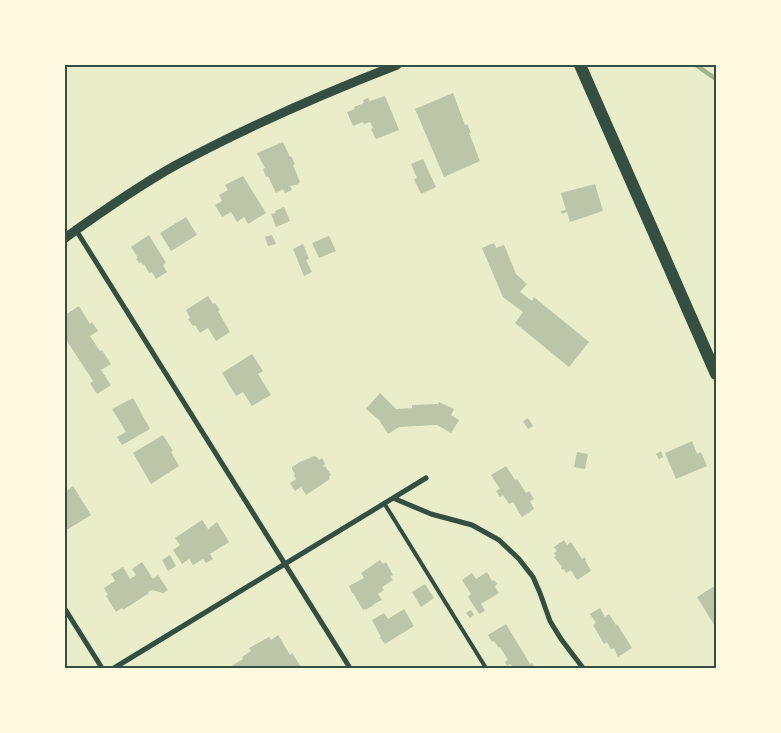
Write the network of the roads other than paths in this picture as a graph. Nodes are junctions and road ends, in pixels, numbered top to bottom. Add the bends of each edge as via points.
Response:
1 (397, 65) edge
2 (580, 65) edge
3 (76, 230) junction
4 (65, 238) edge
5 (716, 374) edge
6 (426, 478) dead end
7 (393, 498) junction
8 (384, 503) junction
9 (286, 563) junction
10 (65, 609) edge
11 (102, 668) edge
12 (114, 668) edge
13 (350, 668) edge
14 (486, 668) edge
15 (583, 668) edge

1 - 3 street via 212,146 174,166
2 - 5 main road
3 - 4 street
3 - 9 street
6 - 7 street
7 - 8 street
7 - 15 street via 431,514 472,525 499,540 533,577 550,621
8 - 9 street
8 - 14 lane
9 - 12 street
9 - 13 street
10 - 11 street

